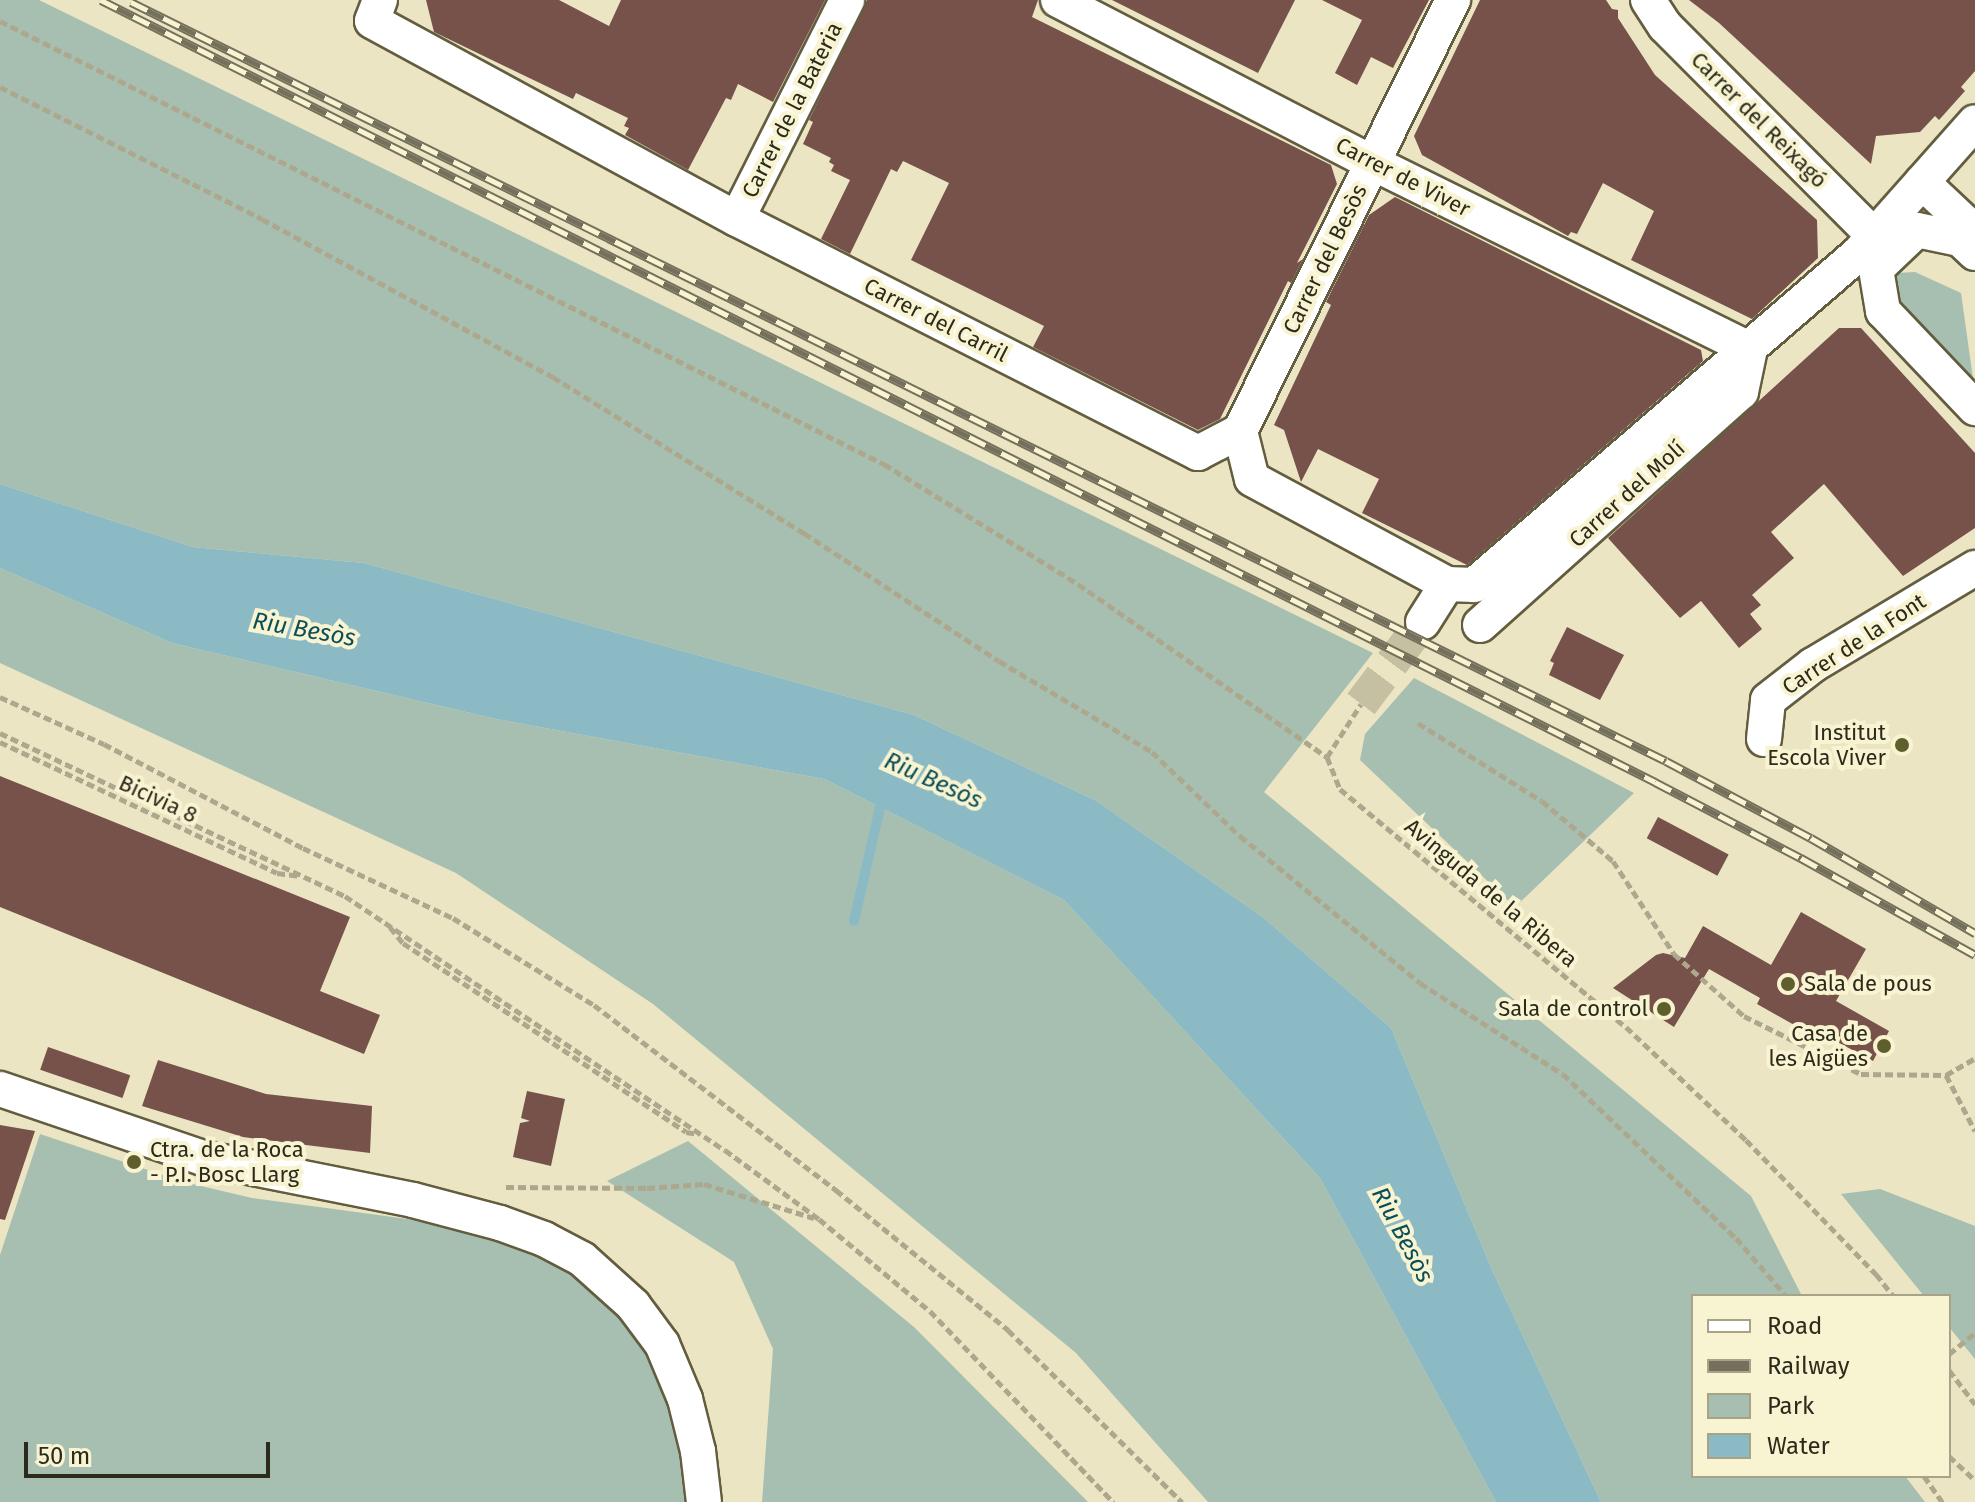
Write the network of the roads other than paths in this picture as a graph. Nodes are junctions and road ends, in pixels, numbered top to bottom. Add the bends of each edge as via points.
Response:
1 (847, 0) edge
2 (1058, 0) edge
3 (1453, 0) edge
4 (1648, 0) edge
5 (376, 10) edge
6 (1975, 122) edge
7 (1373, 163) junction
8 (1922, 182) junction
9 (737, 219) junction
10 (1975, 232) edge
11 (1866, 245) junction
12 (1975, 253) edge
13 (1750, 349) junction
14 (1975, 408) edge
15 (1975, 419) edge
16 (1240, 431) junction
17 (1975, 568) edge
18 (1460, 584) junction
19 (1423, 622) tunnel mouth
20 (1480, 625) dead end
21 (1764, 739) dead end
22 (0, 1089) edge
23 (704, 1502) edge

1 - 9 street, Carrer de la Bateria
2 - 7 street, Carrer de Viver
3 - 7 street, Carrer del Besòs
4 - 11 street, Carrer del Reixagó via 1665,26
5 - 9 street, Carrer del Carril
6 - 8 street, Carrer del Molí
7 - 13 street, Carrer de Viver
7 - 16 street, Carrer del Besòs
8 - 10 street
8 - 11 street, Carrer del Molí
9 - 16 street, Carrer del Carril via 1198,453
11 - 13 street, Carrer del Molí
11 - 15 street via 1873,318
12 - 14 street via 1960,239 1917,230 1876,269 1883,311
13 - 18 street, Carrer del Molí
13 - 20 street, Carrer del Molí via 1741,392
16 - 18 street via 1252,479
17 - 21 street, Carrer de la Font via 1813,665 1768,700
18 - 19 street, Carrer del Molí
22 - 23 street via 203,1158 500,1223 582,1259 633,1305 662,1344 685,1399

